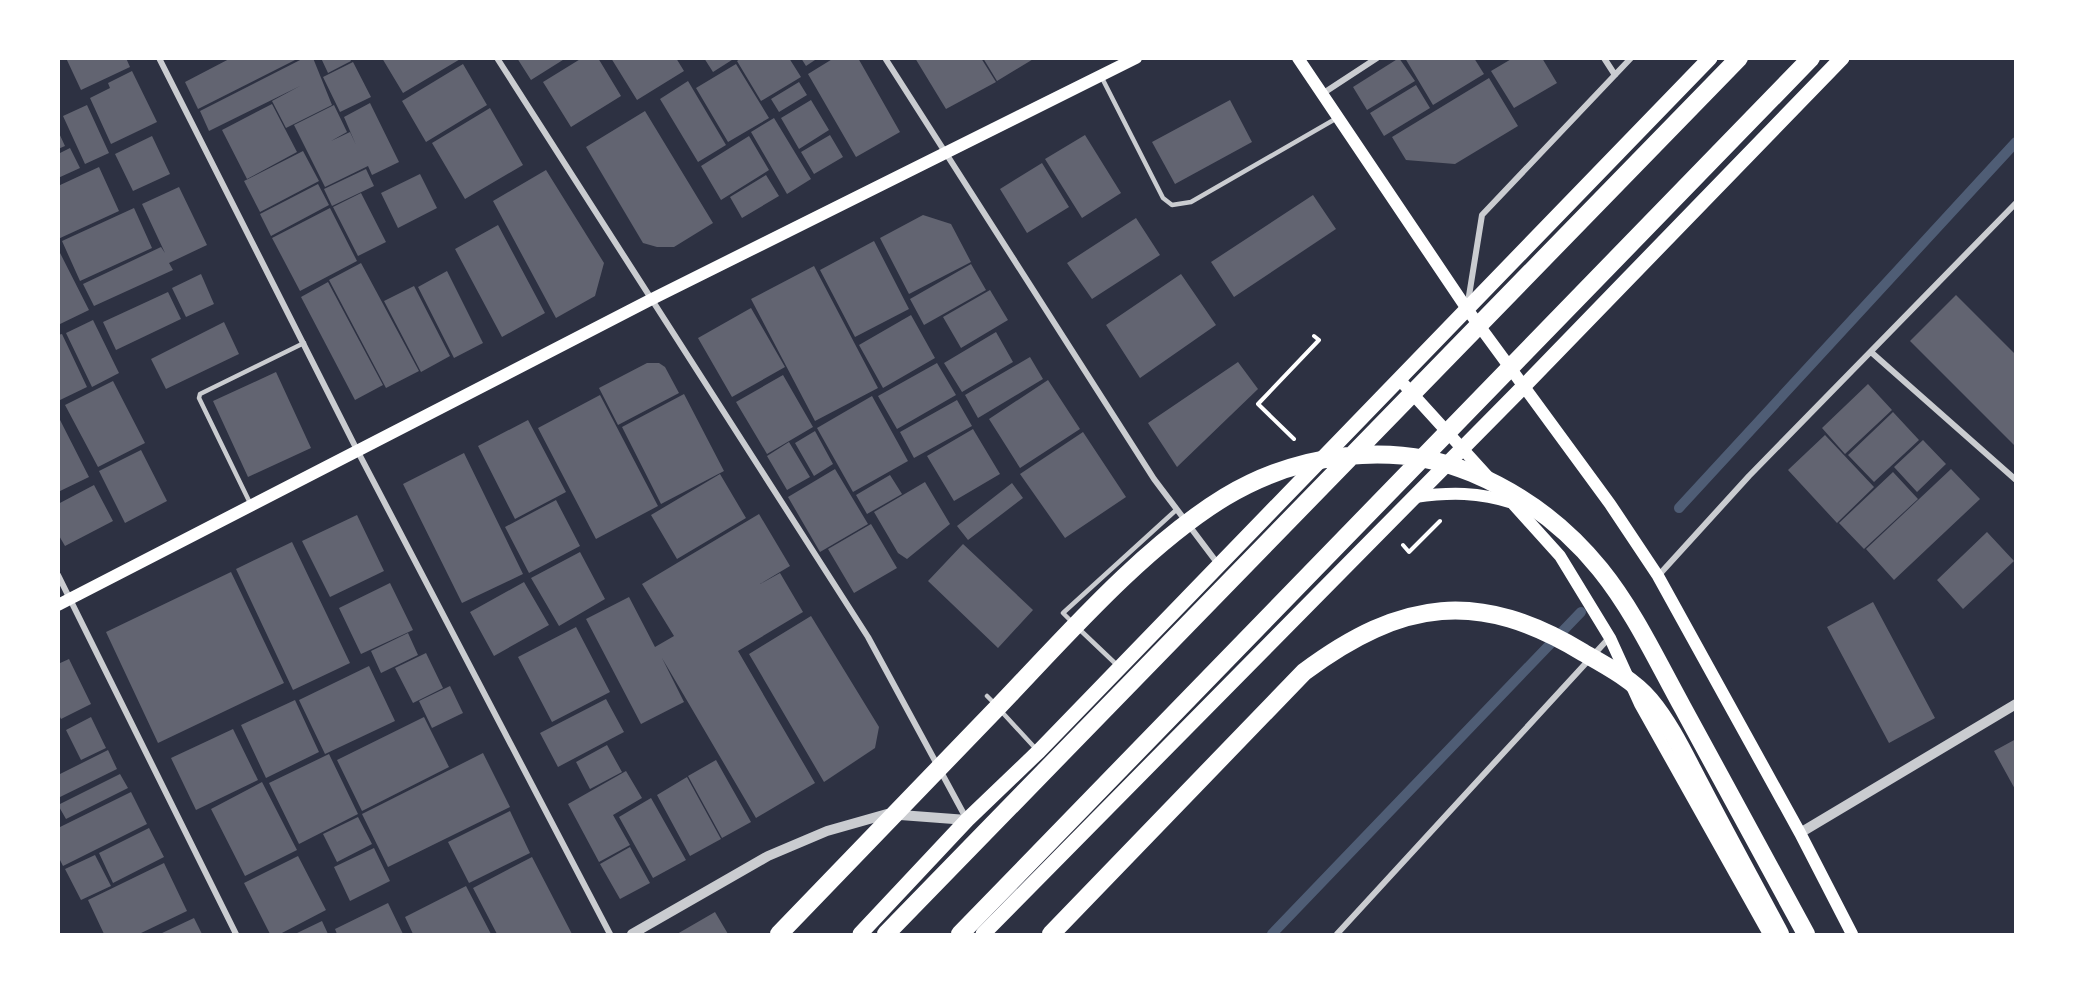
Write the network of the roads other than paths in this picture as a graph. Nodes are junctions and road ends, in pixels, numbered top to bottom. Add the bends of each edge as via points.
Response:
1 (159, 58) edge
2 (496, 58) edge
3 (885, 58) edge
4 (1136, 58) edge
5 (1298, 58) edge
6 (1377, 58) edge
7 (1604, 58) edge
8 (1631, 58) edge
9 (1710, 58) edge
10 (1739, 58) edge
11 (1811, 58) edge
12 (1842, 58) edge
13 (1615, 75) junction
14 (1100, 76) junction
15 (1321, 95) junction
16 (1337, 118) junction
17 (945, 154) junction
18 (2016, 203) edge
19 (650, 300) junction
20 (1467, 309) junction
21 (304, 343) junction
22 (1871, 352) junction
23 (1399, 379) junction
24 (1523, 387) junction
25 (1462, 448) junction
26 (357, 450) junction
27 (2016, 480) edge
28 (1415, 497) junction
29 (1514, 504) junction
30 (251, 505) junction
31 (1176, 510) junction
32 (1218, 565) junction
33 (58, 575) edge
34 (1658, 576) junction
35 (71, 598) junction
36 (58, 605) edge
37 (1610, 638) junction
38 (1120, 668) junction
39 (987, 696) dead end
40 (2016, 704) edge
41 (1039, 751) junction
42 (967, 820) junction
43 (1800, 832) junction
44 (236, 934) edge
45 (610, 934) edge
46 (632, 934) edge
47 (779, 934) edge
48 (860, 934) edge
49 (886, 934) edge
50 (960, 934) edge
51 (983, 934) edge
52 (1051, 934) edge
53 (1337, 934) edge
54 (1769, 934) edge
55 (1780, 934) edge
56 (1806, 934) edge
57 (1852, 934) edge

1 - 21 street
2 - 19 street
3 - 17 street
4 - 14 main road
5 - 15 main road
6 - 15 street
7 - 13 street
8 - 13 street
9 - 20 main road
10 - 49 highway
11 - 50 highway
12 - 24 main road
13 - 20 street via 1482,215
14 - 16 lane via 1163,198 1172,205 1191,202
14 - 17 main road
15 - 16 main road
16 - 20 main road
17 - 19 main road
17 - 31 street
18 - 22 street
19 - 26 main road
19 - 42 street via 868,637
20 - 23 main road
20 - 24 main road
21 - 26 street
21 - 30 lane via 200,394
22 - 27 street
22 - 34 street
23 - 25 main road
23 - 32 main road
24 - 25 main road
24 - 34 main road
25 - 28 main road
25 - 29 main road
26 - 30 main road
26 - 45 street
28 - 29 main road via 1467,493
28 - 51 main road
29 - 37 main road via 1560,556
30 - 35 main road
31 - 32 street
31 - 38 lane via 1063,613
32 - 38 main road
33 - 35 street
34 - 43 main road
35 - 36 main road
35 - 44 street
37 - 53 street
37 - 54 main road via 1640,704
38 - 41 main road
39 - 41 lane
40 - 43 street
41 - 42 main road
42 - 46 street via 887,814 827,831 768,856
42 - 48 main road
43 - 57 main road
47 - 56 highway via 1088,614 1200,514 1228,495 1288,469 1322,460 1390,454 1424,457 1490,481 1549,518 1599,567 1638,626
52 - 55 highway via 1304,672 1333,651 1396,621 1464,609 1502,615 1548,631 1622,676 1650,700 1674,736

